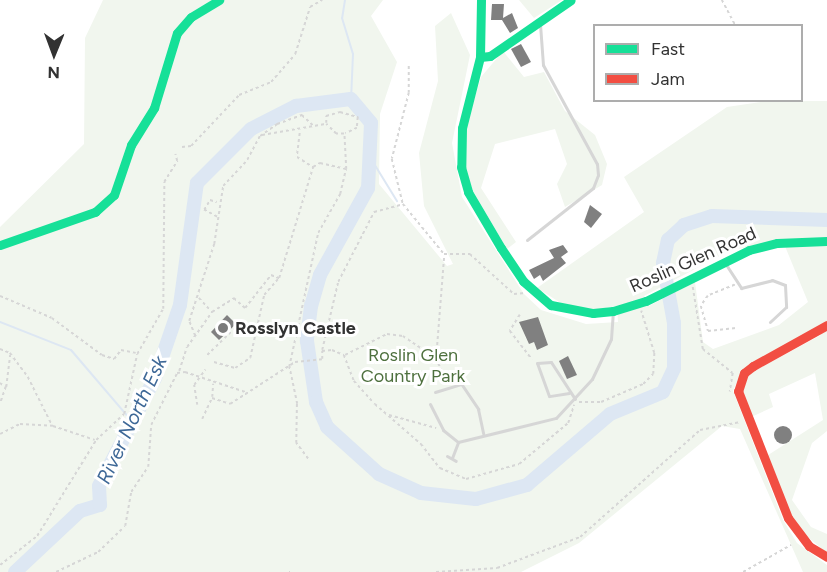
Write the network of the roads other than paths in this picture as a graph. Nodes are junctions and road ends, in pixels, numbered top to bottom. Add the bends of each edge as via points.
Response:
1 (219, 0) edge
2 (480, 0) edge
3 (571, 0) edge
4 (539, 22) junction
5 (480, 57) junction
6 (527, 240) dead end
7 (827, 241) edge
8 (0, 245) edge
9 (724, 261) junction
10 (614, 311) junction
11 (770, 322) dead end
12 (827, 326) edge
13 (456, 376) dead end
14 (461, 384) junction
15 (435, 392) dead end
16 (569, 393) junction
17 (574, 400) junction
18 (430, 404) dead end
19 (483, 434) junction
20 (458, 442) junction
21 (447, 456) dead end
22 (827, 557) edge

1 - 8 main road via 191,17 177,33 154,108 131,145 114,195 95,212
2 - 5 main road, Roslin Glen Road
3 - 4 main road
4 - 5 main road via 490,56
4 - 6 lane via 543,65 597,164 598,176 593,188
5 - 10 main road, Roslin Glen Road via 462,128 461,167 468,192 530,288 551,305 574,311
7 - 9 main road, Roslin Glen Road via 777,243
9 - 10 main road, Roslin Glen Road via 646,301
9 - 11 lane via 735,285 746,289 782,282 786,307
10 - 17 lane via 611,339 592,379
12 - 22 main road via 753,366 738,391 788,518 809,546
13 - 14 lane
14 - 15 lane
14 - 19 lane via 478,409
16 - 16 lane via 551,362 537,363 549,396
16 - 17 lane
17 - 19 lane via 556,418 540,425
18 - 20 lane via 443,430
19 - 20 lane
20 - 21 lane via 454,459

